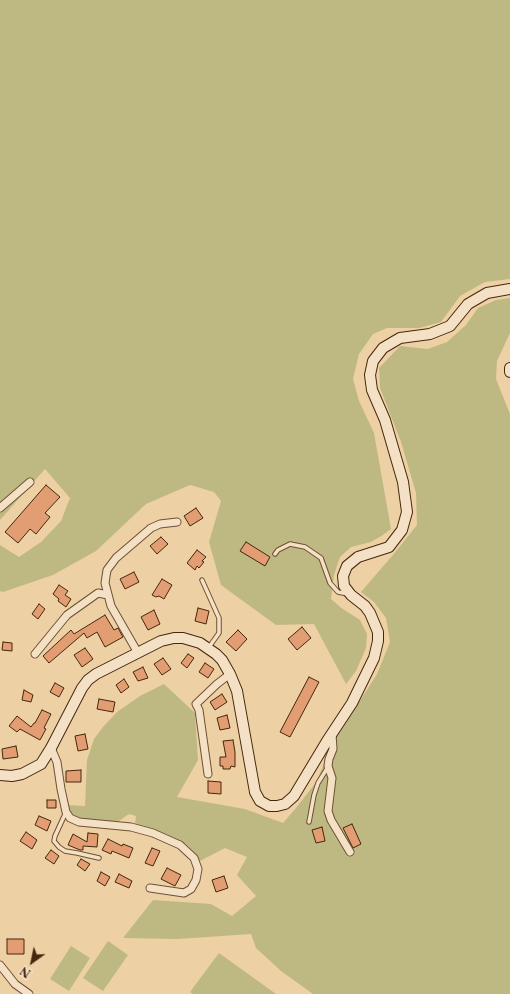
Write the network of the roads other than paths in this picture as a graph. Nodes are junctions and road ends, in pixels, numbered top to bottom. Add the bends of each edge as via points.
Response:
1 (510, 289) edge
2 (510, 368) edge
3 (510, 372) edge
4 (30, 482) dead end
5 (0, 508) edge
6 (177, 522) dead end
7 (275, 554) dead end
8 (202, 580) dead end
9 (108, 595) junction
10 (351, 595) junction
11 (208, 648) junction
12 (138, 653) junction
13 (35, 654) dead end
14 (230, 674) junction
15 (332, 734) junction
16 (51, 748) junction
17 (328, 766) junction
18 (208, 774) dead end
19 (1, 776) edge
20 (66, 812) junction
21 (309, 822) dead end
22 (350, 852) dead end
23 (99, 858) dead end
24 (150, 888) dead end
25 (0, 965) edge
26 (29, 994) edge

1 - 10 main road via 487,293 468,304 450,326 430,334 400,338 383,348 374,361 370,375 372,390 385,420 403,482 407,512 402,530 389,547 358,557 347,566 343,576 344,586
2 - 3 main road
4 - 5 street
6 - 9 street via 151,528 116,558 107,570 105,584
7 - 10 lane via 290,544 305,547 321,558 330,583 338,592
8 - 11 lane via 219,618 219,633
9 - 12 street via 116,617
9 - 13 street via 98,593 67,615
10 - 15 main road via 370,613 378,632 378,641 374,658 352,703
11 - 12 main road via 191,640 174,638 161,641
11 - 14 main road via 222,660
12 - 16 main road via 88,680
14 - 15 main road via 237,691 254,792 260,801 269,806 277,806 285,804 294,796
14 - 18 street via 196,704
15 - 17 street via 333,749
16 - 19 main road via 41,764 22,774
16 - 20 street via 57,762
17 - 21 lane via 318,783
17 - 22 street via 332,778 328,811
20 - 23 lane via 54,841 65,852 77,852
20 - 24 street via 70,818 79,822 131,827 153,833 180,845 194,858 198,869 191,889 184,893
25 - 26 street via 15,984

